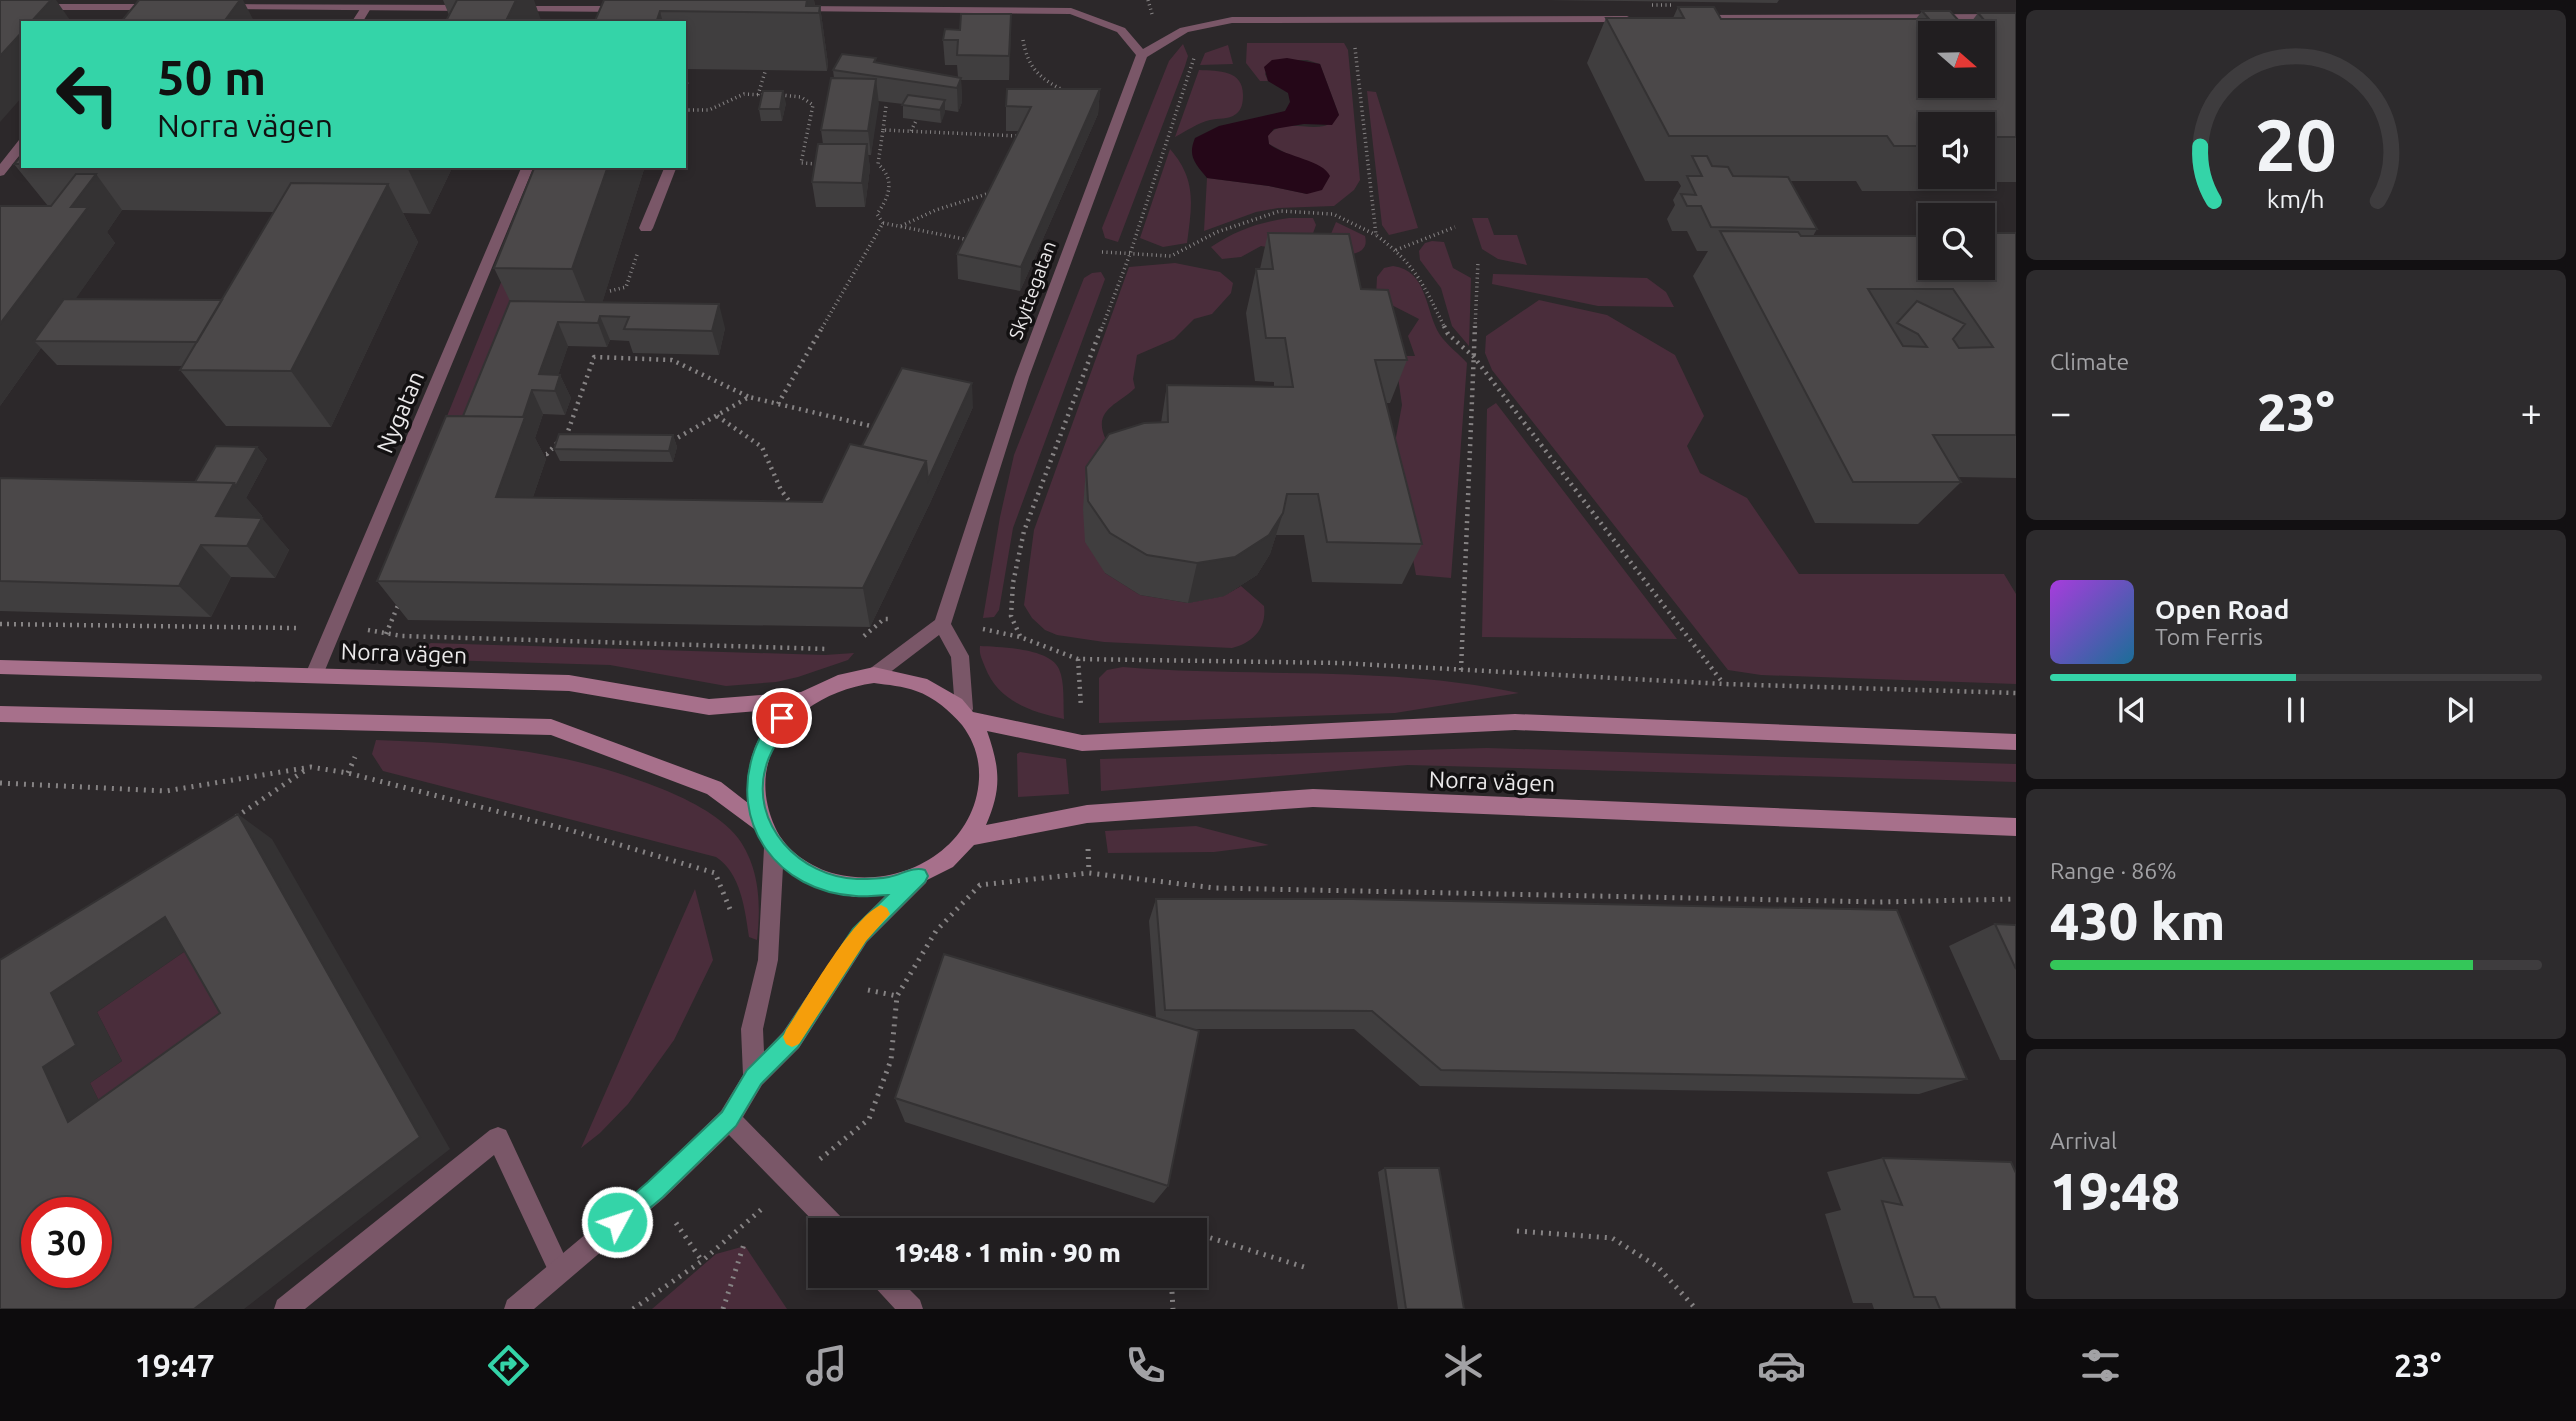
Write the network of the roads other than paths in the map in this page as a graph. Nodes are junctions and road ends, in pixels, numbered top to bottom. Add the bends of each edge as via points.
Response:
1 (135, 3) edge
2 (596, 5) edge
3 (1045, 5) edge
4 (0, 7) edge
5 (174, 7) edge
6 (215, 7) edge
7 (366, 8) junction
8 (486, 9) edge
9 (500, 9) edge
10 (635, 9) edge
11 (779, 9) edge
12 (2016, 17) edge
13 (1637, 19) edge
14 (1678, 19) edge
15 (122, 21) edge
16 (357, 21) edge
17 (589, 21) edge
18 (1142, 55) junction
19 (21, 146) edge
20 (527, 168) edge
21 (670, 168) edge
22 (0, 172) edge
23 (646, 228) road end
24 (942, 624) junction
25 (0, 667) edge
26 (314, 675) junction
27 (874, 675) junction
28 (805, 699) junction
29 (0, 714) edge
30 (968, 715) junction
31 (2016, 742) edge
32 (760, 823) junction
33 (2016, 827) edge
34 (969, 837) junction
35 (774, 848) junction
36 (919, 876) junction
37 (754, 1077) junction
38 (729, 1119) junction
39 (826, 1218) edge
40 (560, 1271) junction
41 (891, 1288) edge
42 (286, 1309) edge
43 (516, 1309) edge
44 (911, 1309) edge

1 - 4 street
1 - 5 street
1 - 15 street
2 - 9 street
2 - 10 street
2 - 17 street
3 - 11 street
3 - 18 street via 1121,30
6 - 7 street
7 - 8 street
7 - 16 street
12 - 14 street
13 - 18 street via 1232,20 1176,31
18 - 24 street, Skyttegatan via 1023,377
19 - 22 street
20 - 26 street, Nygatan
21 - 23 street
24 - 27 street
24 - 30 street via 960,656
25 - 26 street, Norra vägen
26 - 28 street, Norra vägen via 569,683 709,707
27 - 28 street, Norra vägen via 831,685
27 - 30 street, Norra vägen via 916,681 942,693
28 - 32 street, Norra vägen via 777,726 756,768 754,796
29 - 32 street, Norra vägen via 551,727 714,788
30 - 31 street, Norra vägen via 1082,743 1515,722
30 - 34 street, Norra vägen via 988,756 990,784
32 - 35 street, Norra vägen
33 - 34 street, Norra vägen via 1313,798 1087,814
34 - 36 street, Norra vägen via 947,860
35 - 36 street, Norra vägen via 796,868 834,884 888,886
35 - 37 street via 768,960 752,1029
36 - 37 street via 860,935 791,1040
37 - 38 street
38 - 39 street
38 - 40 street via 656,1190
40 - 42 street via 498,1138
40 - 43 street
41 - 44 street

